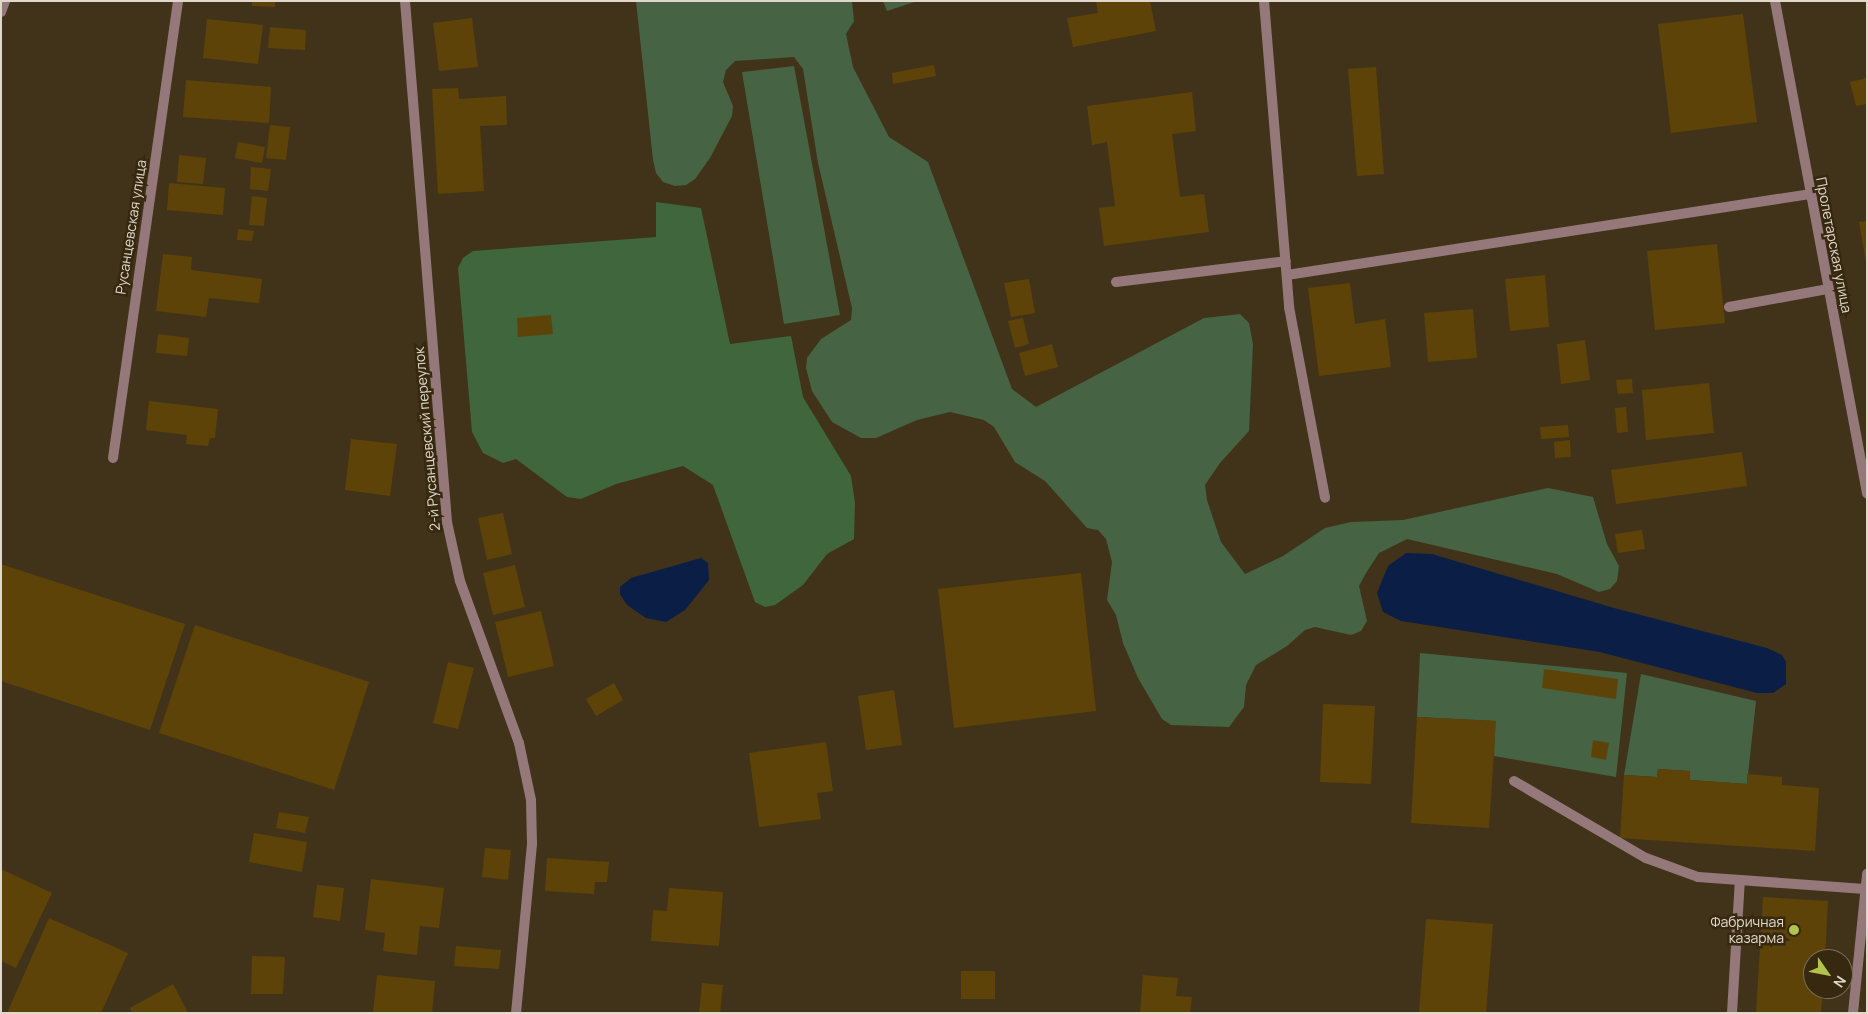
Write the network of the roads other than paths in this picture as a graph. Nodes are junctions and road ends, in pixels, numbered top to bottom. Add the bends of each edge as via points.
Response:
1 (5, 1) edge
2 (178, 1) edge
3 (404, 1) edge
4 (1264, 1) edge
5 (1775, 1) edge
6 (1, 12) edge
7 (1810, 194) junction
8 (1286, 260) junction
9 (1287, 275) junction
10 (1116, 282) dead end
11 (1828, 289) junction
12 (1729, 307) dead end
13 (113, 458) dead end
14 (1867, 493) edge
15 (1325, 498) dead end
16 (1514, 781) dead end
17 (1867, 874) edge
18 (1740, 880) junction
19 (1865, 888) junction
20 (516, 1013) edge
21 (1732, 1013) edge
22 (1853, 1013) edge

1 - 6 street
2 - 13 street, Русанцевская улица
3 - 20 street, 2-й Русанцевский переулок via 447,522 460,581 518,743 531,800 532,844
4 - 8 street
5 - 7 street, Пролетарская улица
7 - 9 street
7 - 11 street, Пролетарская улица
8 - 9 street
8 - 10 street
9 - 15 street via 1289,307
11 - 12 street
11 - 14 street, Пролетарская улица
16 - 18 street via 1646,858 1698,877
17 - 19 street
18 - 19 street
18 - 21 street
19 - 22 street

